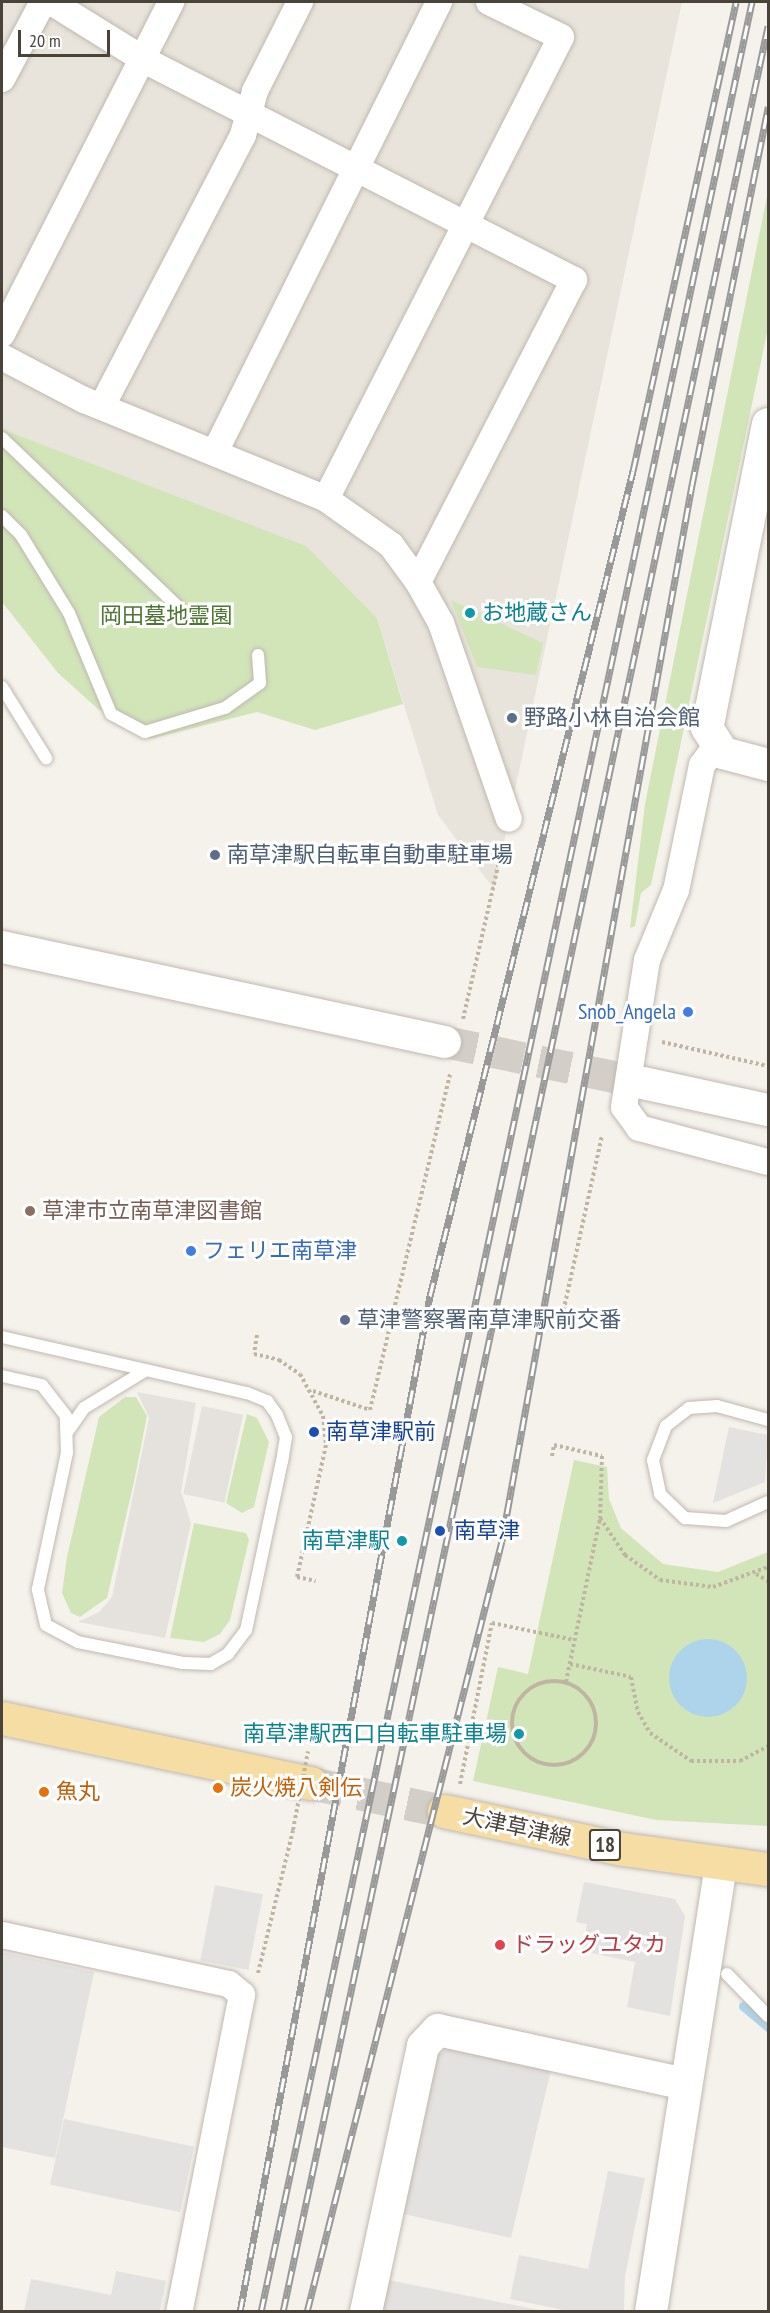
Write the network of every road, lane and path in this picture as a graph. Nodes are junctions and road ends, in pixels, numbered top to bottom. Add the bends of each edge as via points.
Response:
1 (43, 2) edge
2 (51, 2) edge
3 (171, 2) edge
4 (300, 2) edge
5 (439, 2) edge
6 (489, 2) edge
7 (143, 59) junction
8 (2, 79) edge
9 (249, 112) junction
10 (356, 168) junction
11 (464, 225) junction
12 (2, 334) edge
13 (2, 357) edge
14 (102, 406) junction
15 (768, 424) edge
16 (2, 438) edge
17 (215, 452) junction
18 (761, 496) edge
19 (326, 499) junction
20 (2, 516) edge
21 (418, 582) junction
22 (179, 608) dead end
23 (258, 655) dead end
24 (2, 687) edge
25 (716, 746) junction
26 (46, 758) dead end
27 (768, 765) edge
28 (509, 819) joint
29 (2, 947) edge
30 (638, 1036) junction
31 (453, 1046) junction
32 (768, 1065) edge
33 (643, 1083) tunnel mouth
34 (768, 1110) edge
35 (602, 1135) dead end
36 (768, 1162) edge
37 (561, 1322) dead end
38 (2, 1337) edge
39 (143, 1372) junction
40 (2, 1376) edge
41 (313, 1392) dead end
42 (768, 1420) edge
43 (68, 1431) junction
44 (552, 1456) dead end
45 (768, 1502) edge
46 (600, 1518) junction
47 (768, 1567) edge
48 (756, 1573) junction
49 (768, 1581) edge
50 (574, 1640) junction
51 (570, 1664) junction
52 (566, 1682) junction
53 (2, 1718) edge
54 (768, 1746) edge
55 (308, 1751) dead end
56 (311, 1783) tunnel mouth
57 (471, 1789) dead end
58 (444, 1811) tunnel mouth
59 (721, 1867) junction
60 (768, 1869) edge
61 (2, 1935) edge
62 (727, 1974) dead end
63 (242, 1995) junction
64 (768, 2016) edge
65 (686, 2084) junction
66 (179, 2312) edge
67 (366, 2312) edge
68 (651, 2312) edge

1 - 8 street
2 - 7 street
3 - 7 street
4 - 9 street
5 - 10 street
6 - 11 street via 561,37
7 - 9 street
7 - 12 street
9 - 10 street
9 - 14 street via 243,135
10 - 11 street
10 - 17 street
11 - 19 street
11 - 21 street via 574,280
13 - 14 street
14 - 17 street
15 - 18 street
16 - 22 lane
17 - 19 street
18 - 25 street via 707,718
19 - 21 street via 391,546
20 - 23 lane via 21,535 69,613 111,714 145,732 225,708 260,683
21 - 28 street via 441,623
24 - 26 lane
25 - 27 street via 733,758
25 - 30 street via 702,765 676,890 647,960
28 - 31 path
29 - 31 street
30 - 32 path
30 - 36 street via 624,1107 639,1128
31 - 41 path via 370,1410
33 - 34 street
35 - 37 path
38 - 39 lane
39 - 43 lane via 84,1408
39 - 43 lane via 267,1401 286,1437 246,1630 228,1654 211,1664 183,1663 78,1642 46,1625 38,1589
40 - 43 lane via 42,1385 66,1416
42 - 45 lane via 717,1406 689,1408 661,1434 653,1468 660,1494 685,1518 726,1521
44 - 46 path via 554,1445 602,1456
46 - 48 path via 633,1563 670,1584 713,1587
46 - 50 path
47 - 48 path
48 - 49 path
50 - 51 path
50 - 57 path via 492,1623 459,1787
51 - 52 path
51 - 54 path via 631,1677 638,1712 650,1733 691,1761 734,1762
52 - 52 path via 591,1703 594,1736 572,1761 547,1764 519,1746 513,1714 533,1687
53 - 56 main road
55 - 63 path, bridge via 257,1975
58 - 59 main road, 大津草津線 / 18
59 - 60 main road, 大津草津線 / 18
59 - 65 street
61 - 63 street via 229,1984
62 - 64 lane
63 - 66 street
65 - 67 street via 438,2030 423,2046
65 - 68 street

